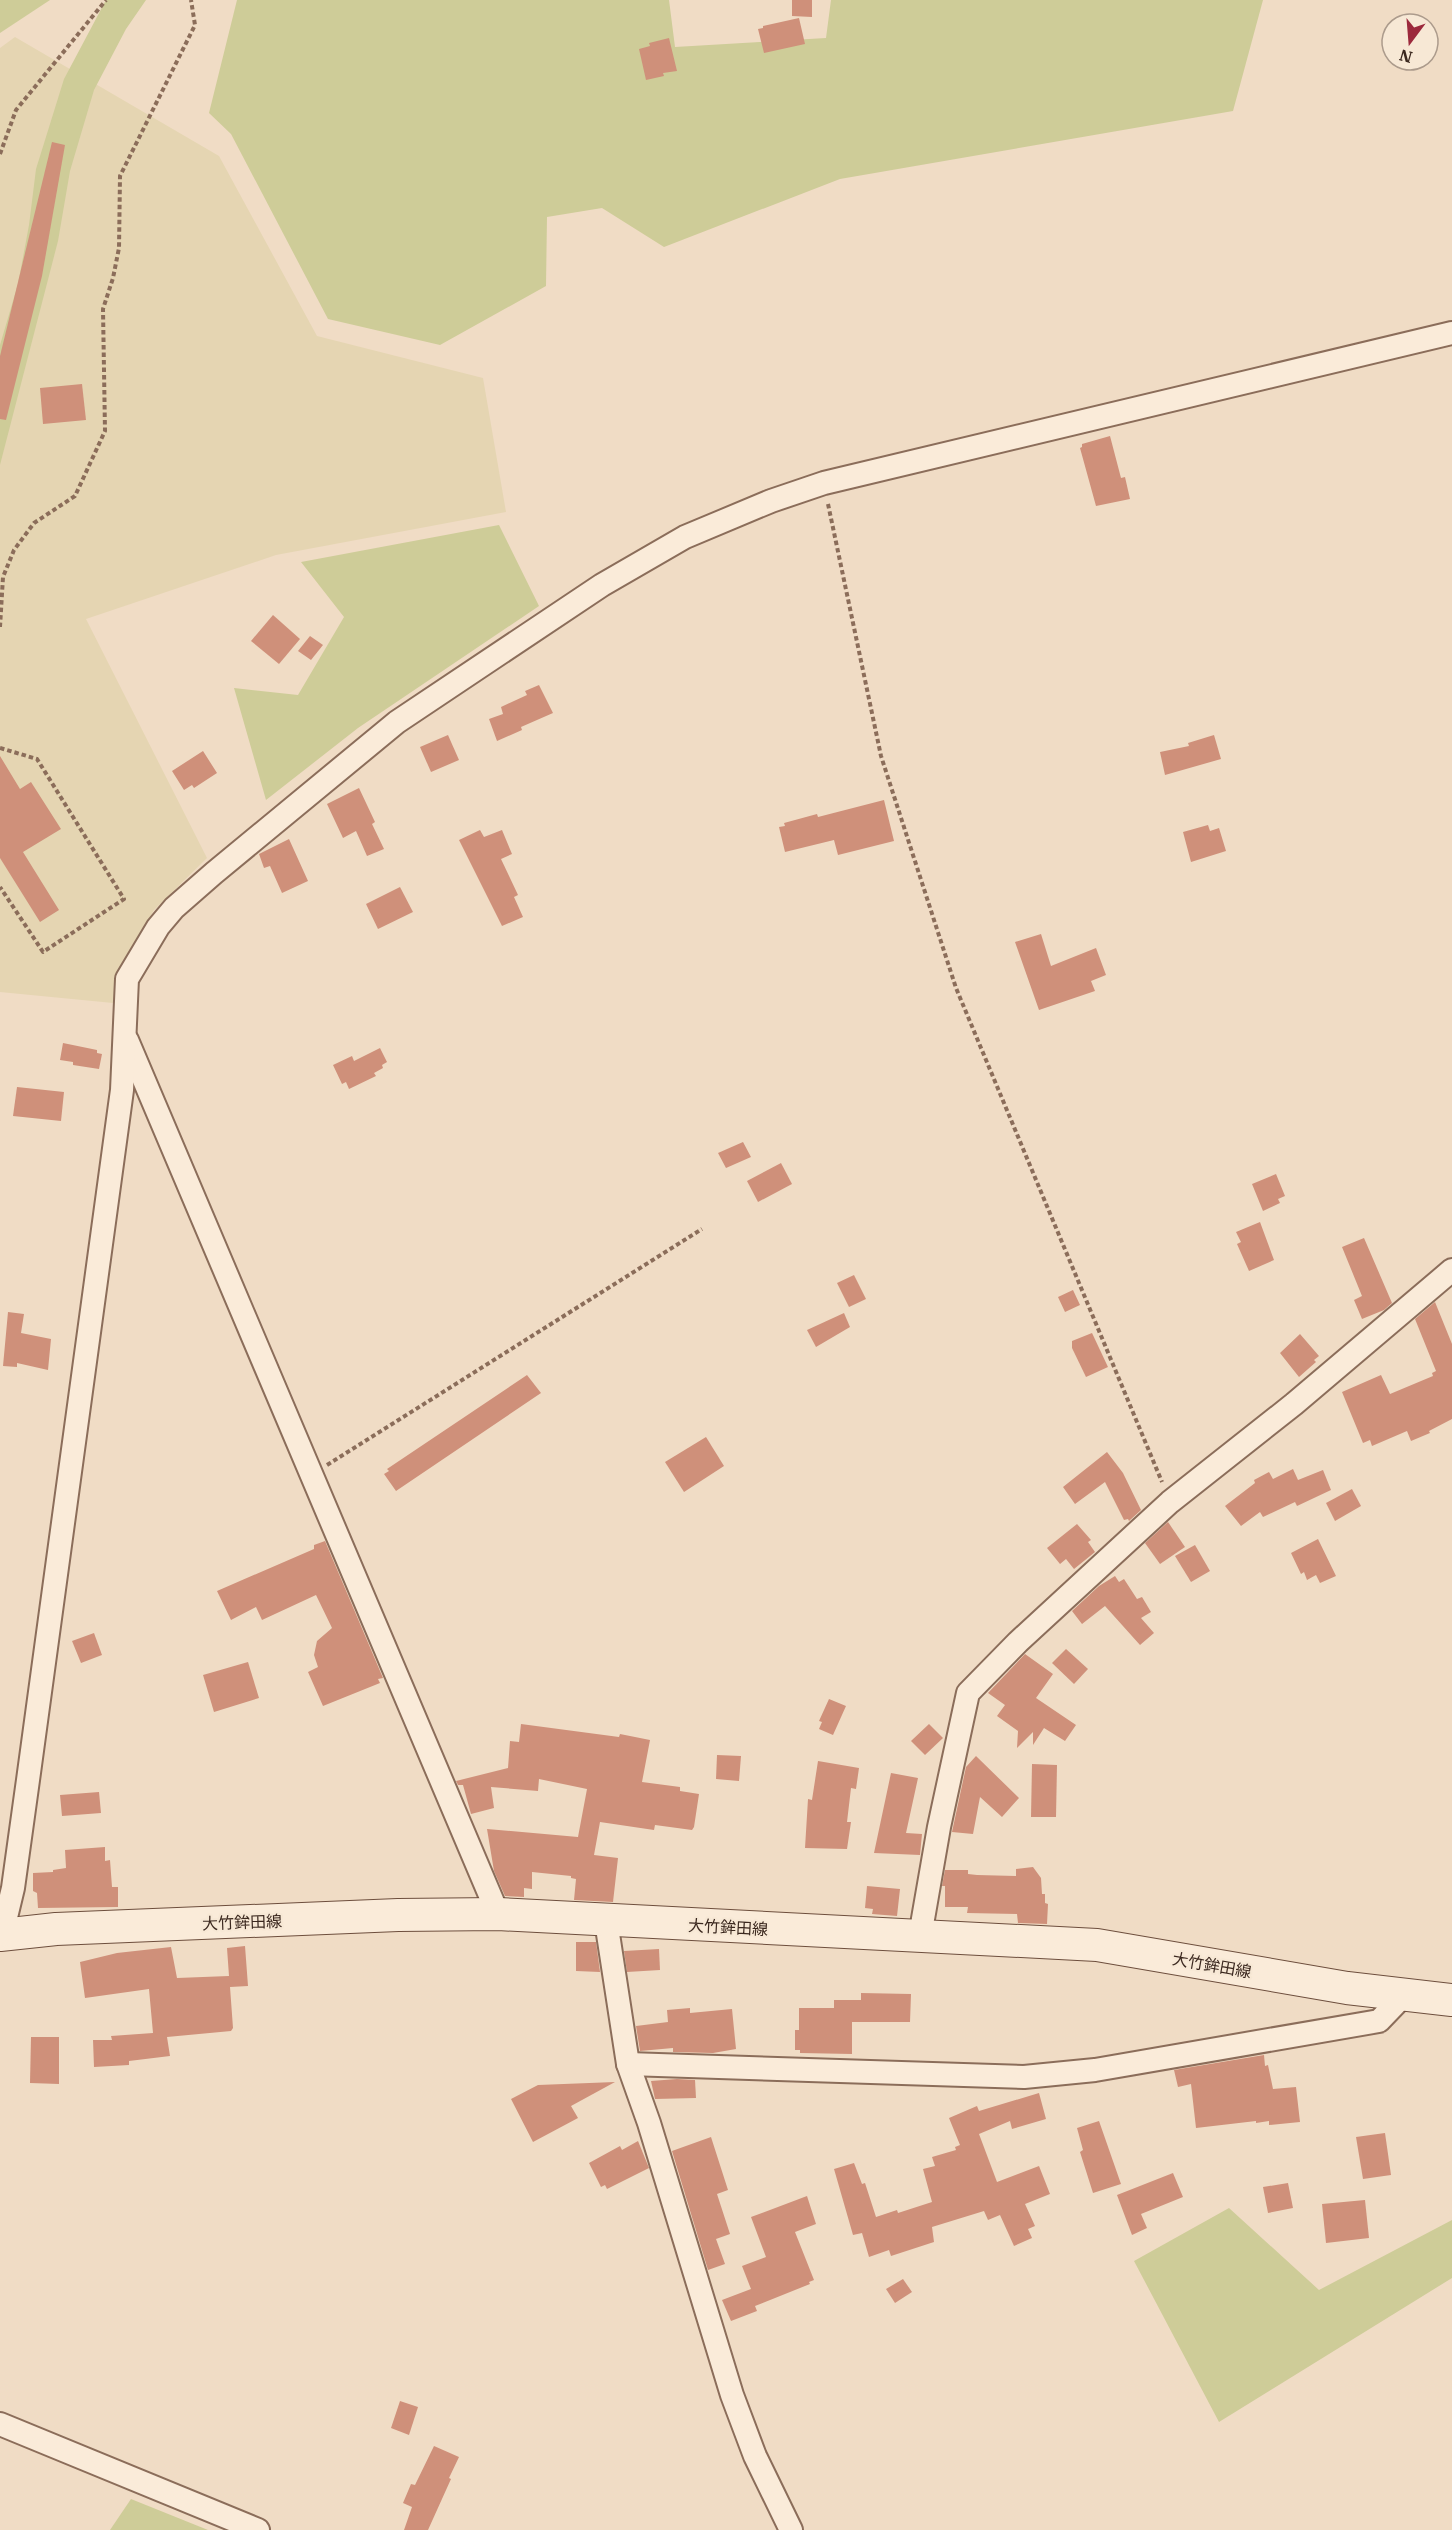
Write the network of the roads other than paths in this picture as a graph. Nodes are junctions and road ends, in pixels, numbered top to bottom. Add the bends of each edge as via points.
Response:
1 (1452, 333) edge
2 (124, 1034) junction
3 (1452, 1270) edge
4 (498, 1914) junction
5 (606, 1921) junction
6 (1, 1934) edge
7 (920, 1936) junction
8 (1402, 1996) junction
9 (1452, 2000) edge
10 (628, 2064) junction
11 (0, 2424) edge
12 (258, 2530) edge
13 (790, 2530) edge

1 - 2 street via 824,483 685,537 602,585 397,722 174,908 127,979
2 - 4 street
2 - 6 street via 122,1090 13,1888
3 - 7 street via 1294,1404 1170,1502 1018,1642 969,1693
4 - 5 main road, 大竹鉾田線
4 - 6 main road, 大竹鉾田線 via 398,1915
5 - 7 main road, 大竹鉾田線
5 - 10 street
7 - 8 main road, 大竹鉾田線 via 1097,1945
8 - 9 main road, 大竹鉾田線
8 - 10 street via 1379,2020 1095,2070 1024,2077
10 - 13 street via 732,2395
11 - 12 street

